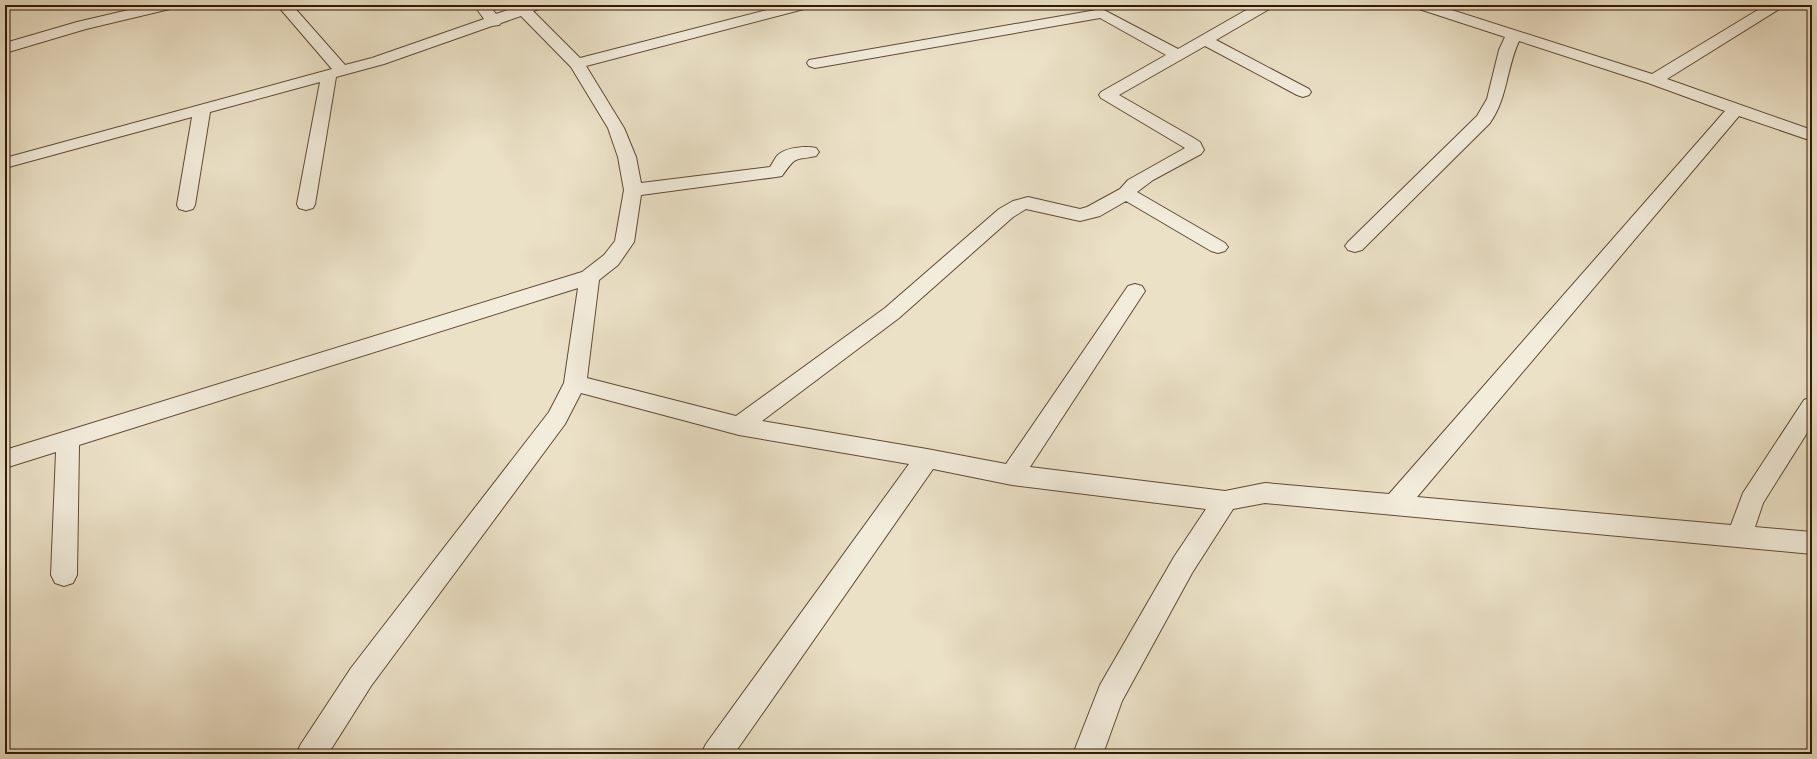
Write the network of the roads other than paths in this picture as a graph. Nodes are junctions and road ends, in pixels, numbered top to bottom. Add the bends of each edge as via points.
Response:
1 (169, 5) edge
2 (284, 5) edge
3 (481, 5) edge
4 (803, 5) edge
5 (1266, 5) edge
6 (1421, 5) edge
7 (1776, 5) edge
8 (531, 8) edge
9 (494, 22) junction
10 (1514, 35) junction
11 (1205, 40) junction
12 (5, 48) edge
13 (1178, 55) junction
14 (815, 63) dead end
15 (577, 64) junction
16 (335, 73) junction
17 (1654, 80) junction
18 (1303, 92) dead end
19 (202, 109) junction
20 (1736, 110) junction
21 (1812, 136) edge
22 (810, 152) dead end
23 (5, 163) edge
24 (634, 190) junction
25 (1126, 193) junction
26 (306, 204) dead end
27 (186, 205) dead end
28 (1355, 246) dead end
29 (1218, 247) dead end
30 (589, 277) junction
31 (1135, 291) dead end
32 (574, 383) junction
33 (1812, 406) edge
34 (739, 426) junction
35 (68, 438) junction
36 (927, 458) junction
37 (5, 460) edge
38 (1012, 475) junction
39 (1225, 501) junction
40 (1394, 505) junction
41 (1740, 536) junction
42 (1812, 543) edge
43 (64, 575) dead end
44 (311, 754) edge
45 (716, 754) edge
46 (1088, 754) edge

1 - 12 street via 100,20
2 - 16 street
3 - 9 street
4 - 15 street
5 - 11 street
6 - 10 street
7 - 17 street
8 - 9 street
8 - 15 street
9 - 16 street
10 - 17 street
10 - 28 street via 1507,50 1495,99 1484,119
11 - 13 street
11 - 18 street
13 - 14 street via 1102,13
13 - 25 street via 1107,96 1186,141 1194,146 1195,150 1134,184
15 - 24 street via 616,128 627,157
16 - 19 street
16 - 26 street
17 - 20 street
19 - 23 street
19 - 27 street
20 - 21 street
20 - 40 street
22 - 24 street via 785,158 776,172
24 - 30 street via 624,242 610,260
25 - 29 street
25 - 34 street via 1093,212 1080,215 1028,203 1020,204 1006,212 892,313
30 - 32 street
30 - 35 street
31 - 38 street
32 - 34 street
32 - 44 street via 557,418 361,677
33 - 41 street via 1752,500
34 - 36 street
35 - 37 street
35 - 43 street
36 - 38 street
36 - 45 street
38 - 39 street
39 - 40 street via 1265,493
39 - 46 street via 1183,565 1110,695
40 - 41 street
41 - 42 street

